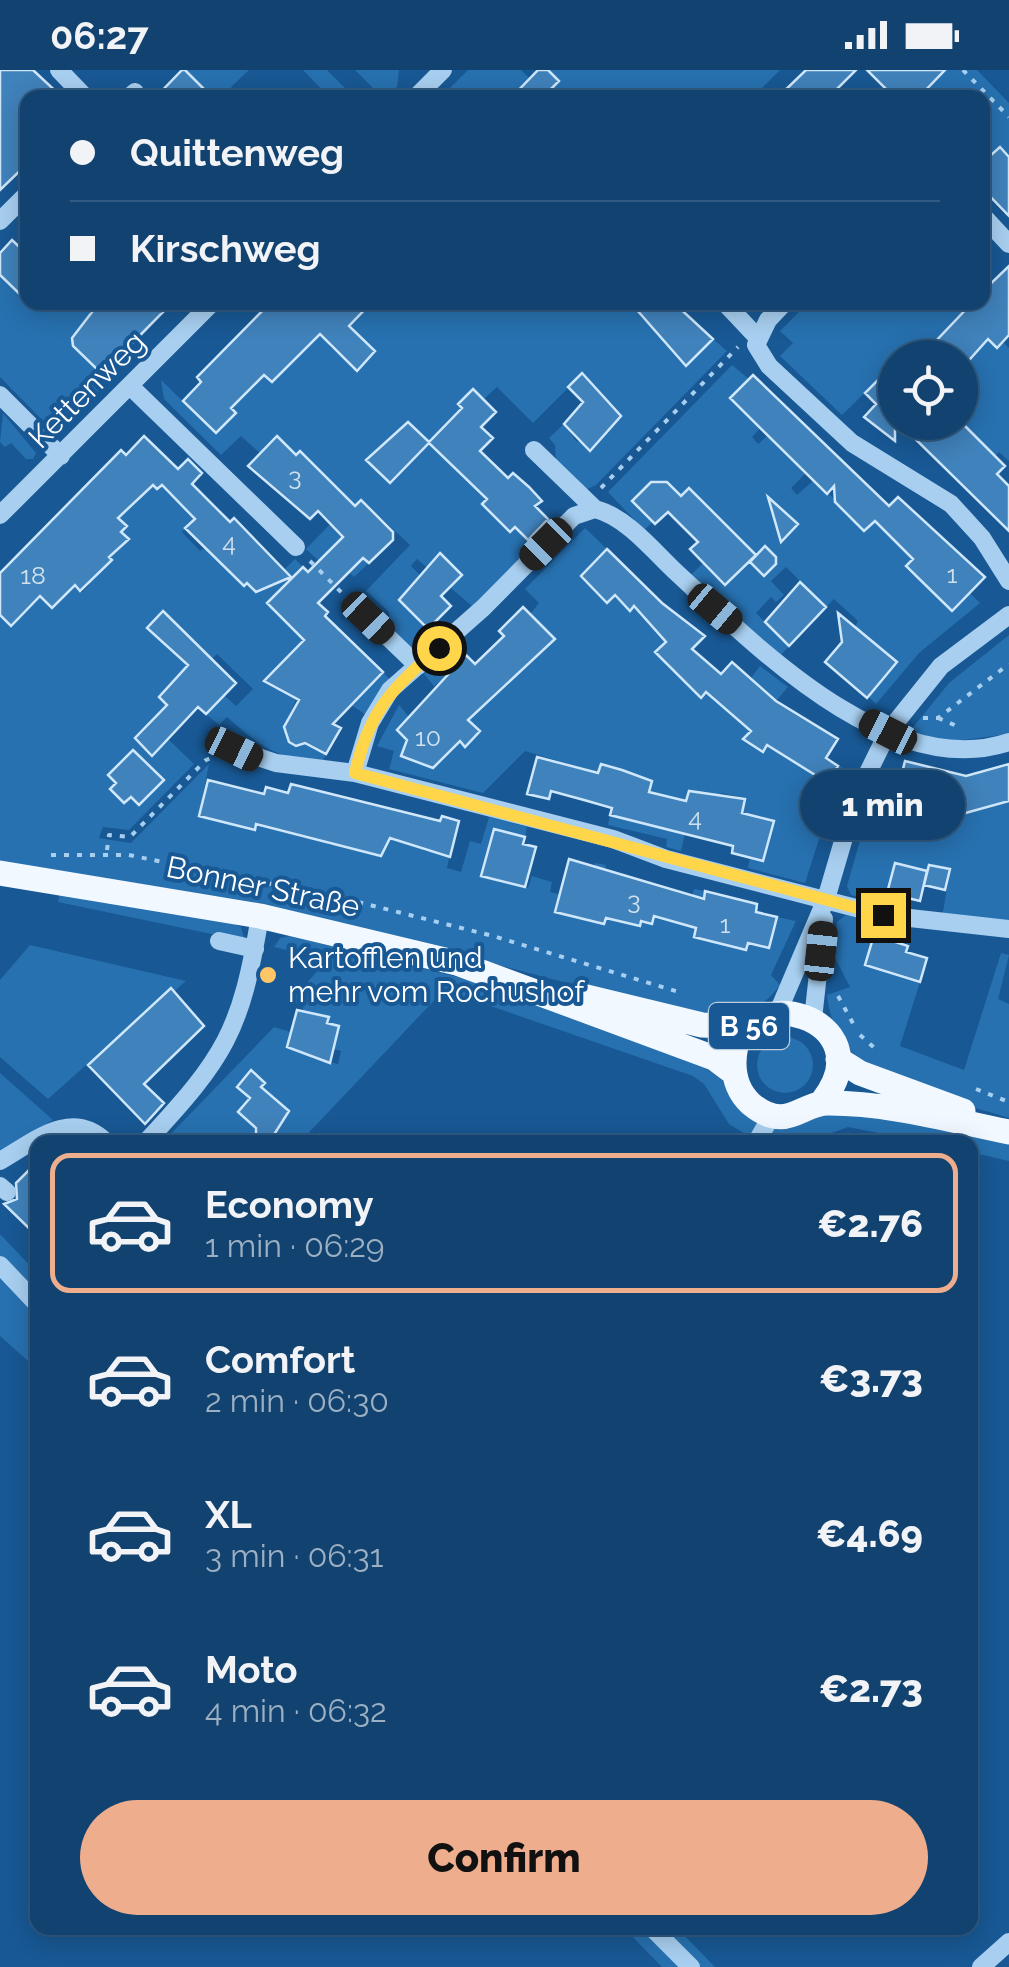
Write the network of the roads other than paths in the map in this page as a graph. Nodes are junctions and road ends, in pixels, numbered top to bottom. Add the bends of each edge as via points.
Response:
1 (59, 70) edge
2 (443, 70) edge
3 (78, 90) edge
4 (424, 90) edge
5 (20, 201) edge
6 (0, 222) edge
7 (990, 224) edge
8 (1009, 244) edge
9 (205, 310) edge
10 (731, 310) edge
11 (779, 310) edge
12 (757, 342) junction
13 (130, 386) junction
14 (0, 395) edge
15 (534, 450) dead end
16 (61, 456) junction
17 (591, 505) junction
18 (0, 515) edge
19 (296, 548) road end
20 (1009, 580) edge
21 (1009, 615) edge
22 (368, 618) road end
23 (418, 666) junction
24 (888, 732) junction
25 (1009, 742) edge
26 (234, 749) road end
27 (355, 773) junction
28 (0, 873) edge
29 (826, 899) junction
30 (260, 916) junction
31 (1009, 929) edge
32 (218, 941) dead end
33 (254, 949) junction
34 (509, 980) junction
35 (778, 1012) junction
36 (814, 1020) junction
37 (748, 1027) junction
38 (838, 1060) junction
39 (734, 1072) junction
40 (822, 1102) junction
41 (772, 1115) junction
42 (1009, 1131) edge
43 (48, 1135) edge
44 (96, 1135) edge
45 (152, 1135) edge
46 (760, 1135) edge
47 (30, 1145) edge
48 (0, 1161) edge
49 (0, 1265) edge
50 (30, 1297) edge
51 (659, 1935) edge
52 (1009, 1942) edge
53 (691, 1967) edge
54 (981, 1967) edge

1 - 3 street
2 - 4 street
5 - 6 street
7 - 8 street
9 - 13 street, Kettenweg
10 - 12 street
11 - 12 street
12 - 20 street via 769,366 852,443 952,504
13 - 16 street, Kettenweg
13 - 19 street
14 - 16 street
15 - 17 street
16 - 18 street, Kettenweg
17 - 23 street
17 - 24 street via 617,519 811,689
21 - 24 street via 941,666
22 - 23 street
23 - 27 street via 380,706
24 - 25 street via 944,751
24 - 29 street via 856,797
26 - 27 street via 265,761
27 - 29 street
28 - 30 main road, Bonner Straße / B 56
29 - 31 street via 925,922
29 - 35 street
29 - 36 street
30 - 33 street
30 - 34 main road, Bonner Straße / B 56
32 - 33 street
33 - 45 street via 225,1048
34 - 37 main road, Bonner Straße / B 56 via 702,1025
34 - 39 main road, Bonner Straße / B 56 via 714,1058
35 - 36 main road, B 56
35 - 37 main road, B 56
36 - 38 main road, B 56 via 826,1030
37 - 39 main road, B 56
38 - 40 main road via 832,1090
38 - 42 main road
39 - 41 main road, B 56 via 743,1094
40 - 41 main road via 799,1115
40 - 42 main road
41 - 46 street
43 - 44 street via 83,1126
47 - 48 street
49 - 50 street
51 - 53 street
52 - 54 street

